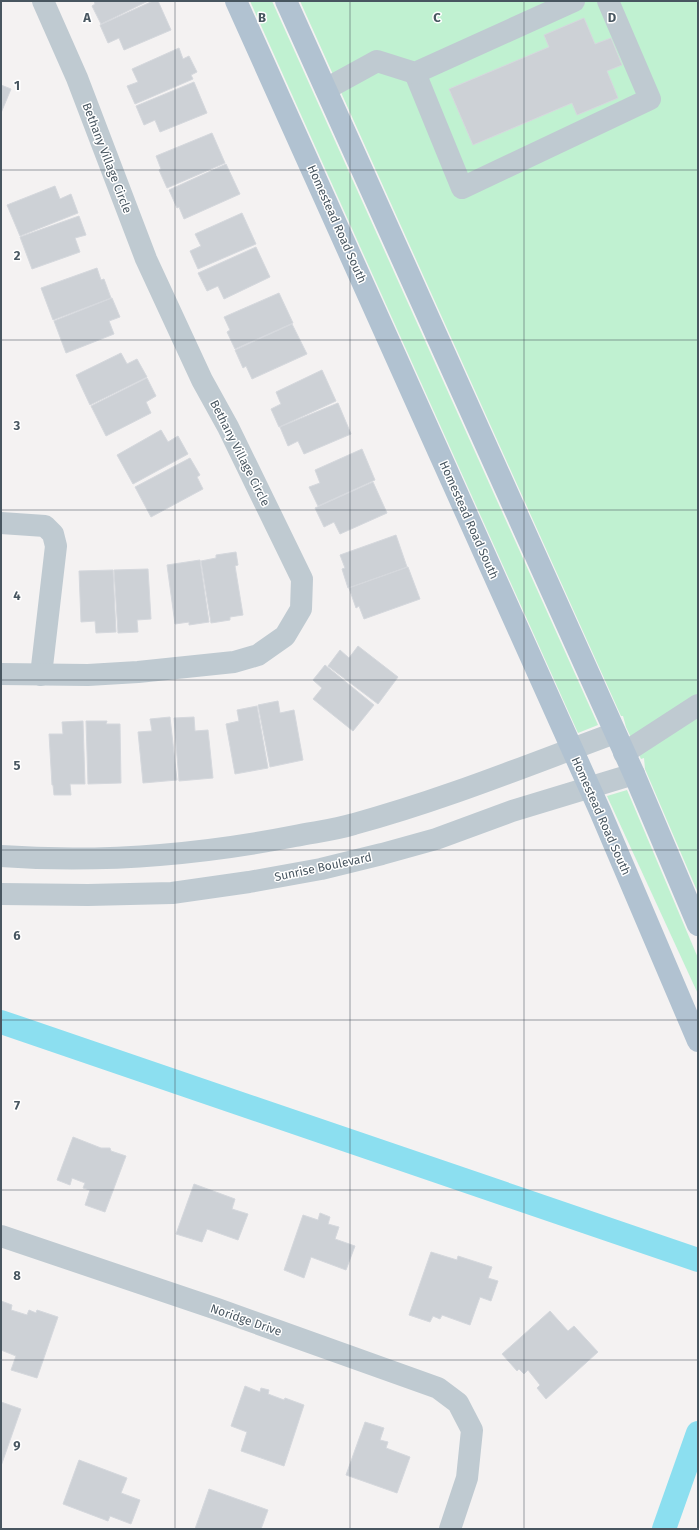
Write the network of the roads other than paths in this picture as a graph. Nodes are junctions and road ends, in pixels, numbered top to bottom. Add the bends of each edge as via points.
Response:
1 (43, 1) edge
2 (236, 1) edge
3 (286, 1) edge
4 (574, 1) edge
5 (608, 1) edge
6 (415, 73) junction
7 (326, 89) junction
8 (1, 523) edge
9 (1, 674) edge
10 (42, 675) junction
11 (698, 705) edge
12 (614, 733) junction
13 (572, 748) junction
14 (624, 752) junction
15 (634, 774) junction
16 (589, 788) junction
17 (1, 856) edge
18 (1, 894) edge
19 (698, 925) edge
20 (698, 1041) edge
21 (1, 1236) edge
22 (450, 1529) edge

1 - 10 street, Bethany Village Circle via 77,78 146,259 202,380 228,426 302,579 301,609 284,636 258,655 222,664 138,672
2 - 13 main road, Homestead Road South
3 - 7 main road
4 - 6 street
5 - 6 street via 650,99 462,188
6 - 7 street via 377,61
7 - 12 main road
8 - 10 street via 45,526 55,540
9 - 10 street, Bethany Village Circle
11 - 14 street
12 - 13 street
12 - 14 main road
13 - 16 main road, Homestead Road South
13 - 17 street via 424,804 352,825 252,845 164,855 76,859
14 - 15 main road
15 - 16 street, Sunrise Boulevard
15 - 19 main road
16 - 18 street, Sunrise Boulevard via 512,811 436,839 299,873 172,893
16 - 20 main road, Homestead Road South
21 - 22 street, Noridge Drive via 438,1388 458,1403 472,1430 467,1478

